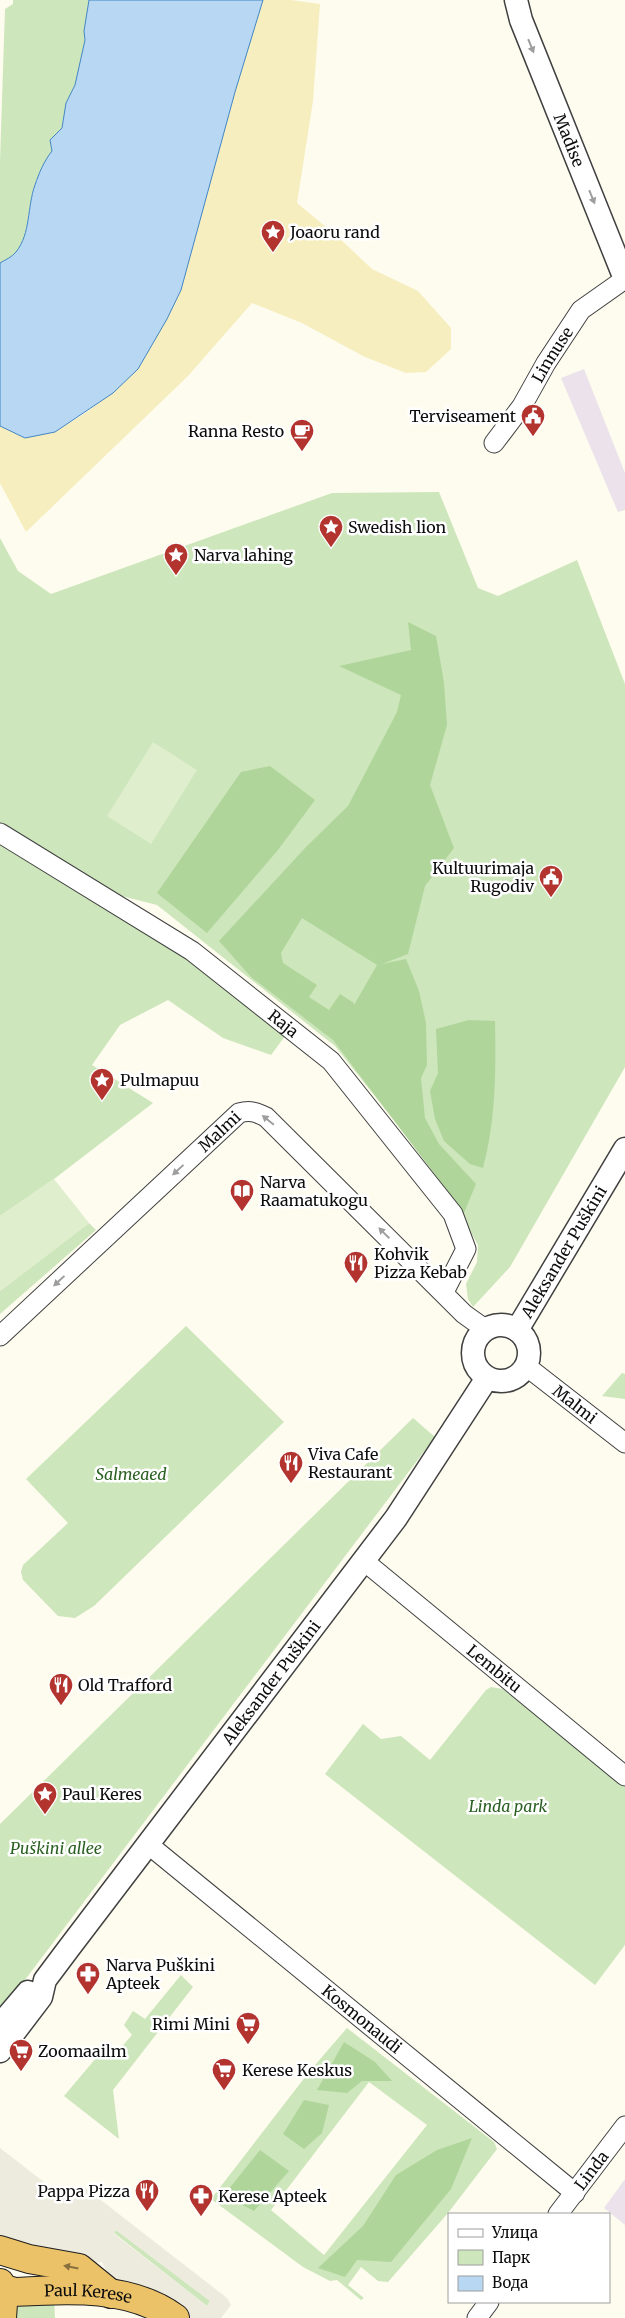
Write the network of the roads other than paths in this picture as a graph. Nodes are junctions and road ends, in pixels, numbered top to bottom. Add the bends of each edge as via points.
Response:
1 (516, 0) edge
2 (625, 279) edge
3 (494, 443) dead end
4 (0, 833) edge
5 (625, 1149) edge
6 (444, 1292) junction
7 (485, 1330) junction
8 (517, 1330) junction
9 (0, 1336) edge
10 (526, 1366) junction
11 (487, 1378) junction
12 (625, 1443) edge
13 (364, 1562) junction
14 (625, 1776) edge
15 (149, 1845) junction
16 (45, 1980) junction
17 (0, 2024) edge
18 (0, 2051) edge
19 (625, 2126) edge
20 (575, 2193) junction
21 (559, 2213) edge
22 (0, 2250) edge
23 (2, 2286) edge
24 (111, 2294) junction
25 (488, 2303) edge
26 (2, 2318) edge
27 (175, 2318) edge
28 (477, 2318) edge

1 -> 2 street, Madise via 521,20
2 - 3 street, Linnuse via 581,310 522,406
4 - 6 street, Raja via 192,951 331,1061 453,1214 466,1249
5 - 8 street, Aleksander Puškini
6 - 7 street, Malmi via 464,1314
6 -> 9 street, Malmi via 266,1117 247,1111 239,1113
7 - 8 street via 501,1324
7 - 11 street via 478,1336 472,1355
8 - 10 street via 523,1335 529,1350
10 - 11 street via 514,1379 496,1381
10 - 12 street, Malmi
11 - 13 street, Aleksander Puškini via 402,1510
13 - 14 street, Lembitu
13 - 15 street, Aleksander Puškini
15 - 16 street, Aleksander Puškini
15 - 20 street, Kosmonaudi
16 - 17 street, Aleksander Puškini via 30,1990
16 - 18 street, Aleksander Puškini via 41,1996
19 - 20 street, Linda
20 - 21 street, Linda
24 -> 22 highway via 79,2268 28,2259
23 - 24 highway, Paul Kerese via 15,2292 89,2290
23 - 26 highway
24 - 27 highway, Paul Kerese via 153,2306
25 - 28 street

